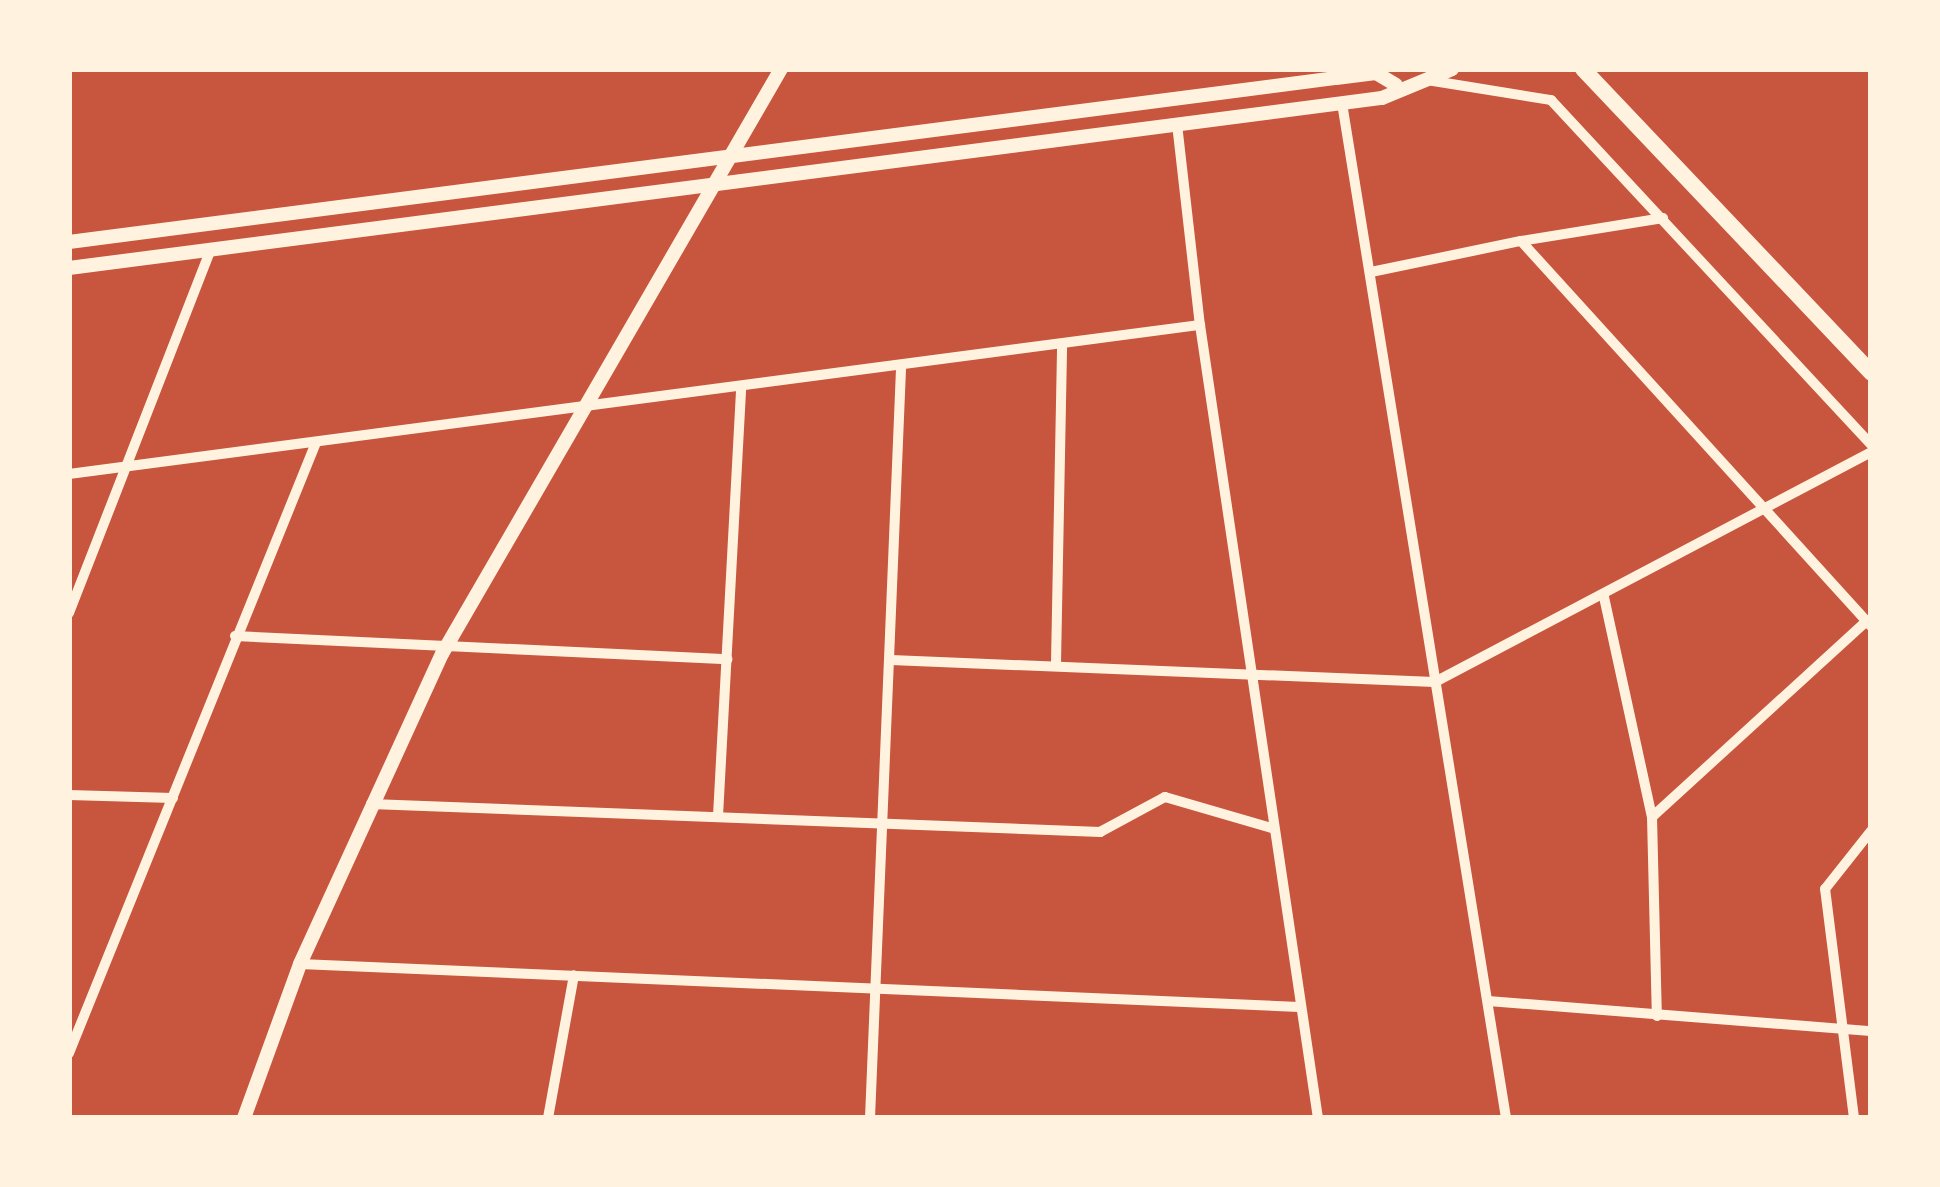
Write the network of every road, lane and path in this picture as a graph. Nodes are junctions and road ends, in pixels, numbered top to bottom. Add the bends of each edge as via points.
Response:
1 (781, 69) edge
2 (1452, 69) edge
3 (1583, 69) edge
4 (1418, 79) junction
5 (1396, 85) junction
6 (1342, 103) junction
7 (1177, 124) junction
8 (735, 159) junction
9 (718, 187) junction
10 (1663, 218) junction
11 (1521, 241) junction
12 (69, 242) edge
13 (210, 251) junction
14 (69, 268) edge
15 (1371, 272) junction
16 (1200, 325) junction
17 (1062, 346) junction
18 (902, 369) junction
19 (1871, 373) edge
20 (741, 389) junction
21 (583, 408) junction
22 (315, 445) junction
23 (1871, 448) edge
24 (130, 467) junction
25 (69, 474) edge
26 (1766, 508) junction
27 (1604, 597) junction
28 (69, 613) edge
29 (1869, 624) edge
30 (235, 636) junction
31 (442, 654) junction
32 (727, 659) junction
33 (891, 660) junction
34 (1056, 663) junction
35 (1255, 678) junction
36 (1435, 682) junction
37 (69, 794) edge
38 (173, 798) junction
39 (370, 804) junction
40 (718, 816) junction
41 (1652, 817) junction
42 (883, 823) junction
43 (1272, 828) junction
44 (1871, 831) edge
45 (300, 964) junction
46 (574, 975) junction
47 (875, 992) junction
48 (1488, 1001) junction
49 (1299, 1007) junction
50 (1657, 1016) junction
51 (1839, 1031) junction
52 (1871, 1031) edge
53 (69, 1053) edge
54 (244, 1118) edge
55 (548, 1118) edge
56 (870, 1118) edge
57 (1318, 1118) edge
58 (1507, 1118) edge
59 (1854, 1118) edge

1 - 8 street
2 - 4 street
3 - 19 main road
4 - 5 street
4 - 10 street via 1551,100
5 - 6 street
5 - 8 street via 1376,73
6 - 7 street
6 - 15 street
7 - 9 street
7 - 16 street
8 - 9 street
8 - 12 street
9 - 13 street
9 - 21 street
10 - 11 street
10 - 23 street
11 - 15 street
11 - 26 street
13 - 14 street
13 - 24 street
15 - 36 street
16 - 17 street
16 - 35 street
17 - 18 street
17 - 34 street
18 - 20 street
18 - 33 street
20 - 21 street
20 - 32 street
21 - 22 street
21 - 31 street
22 - 24 street
22 - 30 street
23 - 26 street
24 - 25 street
24 - 28 street
26 - 27 street
26 - 29 street
27 - 36 street
27 - 41 street
29 - 41 street
30 - 31 street
30 - 38 street
31 - 32 street
31 - 39 street
32 - 40 street
33 - 34 street
33 - 42 street
34 - 35 street
35 - 36 street
35 - 43 street
36 - 48 street
37 - 38 street
38 - 53 street
39 - 40 street
39 - 45 street
40 - 42 street
41 - 50 street
42 - 43 street via 1100,832 1165,797
42 - 47 street
43 - 49 street
44 - 51 street via 1825,890
45 - 46 street
45 - 54 street
46 - 47 street
46 - 55 street
47 - 49 street
47 - 56 street
48 - 50 street
48 - 58 street
49 - 57 street
50 - 51 street
51 - 52 street
51 - 59 street

